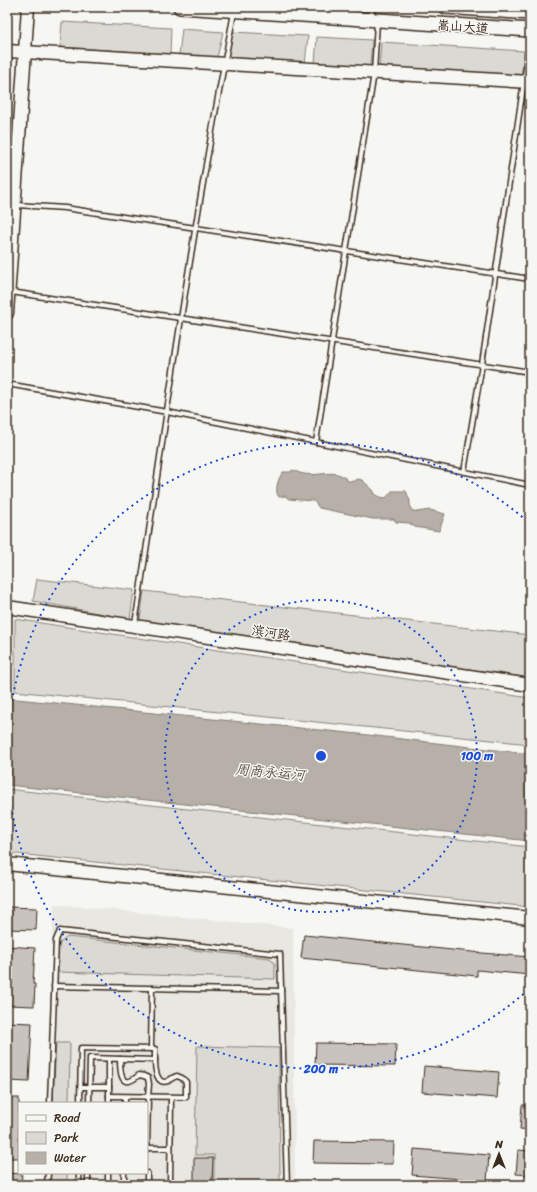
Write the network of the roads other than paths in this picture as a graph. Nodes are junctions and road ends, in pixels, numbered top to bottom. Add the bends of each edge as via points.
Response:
1 (28, 7) edge
2 (180, 7) edge
3 (446, 7) edge
4 (214, 8) edge
5 (234, 11) junction
6 (528, 11) edge
7 (374, 16) edge
8 (530, 30) edge
9 (530, 41) edge
10 (7, 51) edge
11 (24, 52) junction
12 (224, 64) junction
13 (374, 73) junction
14 (527, 82) edge
15 (14, 204) junction
16 (196, 227) junction
17 (346, 251) junction
18 (496, 274) junction
19 (530, 279) edge
20 (8, 291) junction
21 (7, 313) edge
22 (181, 317) junction
23 (332, 341) junction
24 (482, 364) junction
25 (530, 372) edge
26 (7, 384) edge
27 (167, 412) junction
28 (316, 442) junction
29 (464, 472) junction
30 (530, 485) edge
31 (7, 607) edge
32 (135, 626) junction
33 (530, 685) edge
34 (7, 864) edge
35 (530, 918) edge
36 (54, 986) junction
37 (152, 988) junction
38 (281, 991) junction
39 (151, 1049) junction
40 (109, 1059) junction
41 (120, 1059) junction
42 (155, 1060) junction
43 (81, 1087) junction
44 (90, 1087) junction
45 (109, 1087) junction
46 (109, 1096) junction
47 (125, 1097) junction
48 (148, 1097) junction
49 (171, 1097) junction
50 (50, 1102) edge
51 (80, 1102) edge
52 (90, 1102) edge
53 (109, 1102) edge
54 (125, 1102) edge
55 (148, 1102) edge
56 (170, 1148) junction
57 (148, 1149) edge
58 (48, 1174) edge
59 (79, 1174) edge
60 (88, 1174) edge
61 (108, 1174) edge
62 (124, 1174) edge
63 (147, 1174) edge
64 (47, 1185) edge
65 (79, 1185) edge
66 (88, 1185) edge
67 (108, 1185) edge
68 (124, 1185) edge
69 (147, 1185) edge
70 (170, 1185) edge
71 (287, 1185) edge

1 - 11 street
2 - 4 main road, 嵩山大道
3 - 6 main road, 嵩山大道
4 - 5 main road, 嵩山大道
5 - 7 main road, 嵩山大道
5 - 12 lane
7 - 8 main road, 嵩山大道
7 - 13 lane
9 - 14 lane
10 - 11 street
11 - 12 street
11 - 15 street
12 - 13 street
12 - 16 lane
13 - 14 street
13 - 17 lane
14 - 18 lane
15 - 16 lane via 65,208
15 - 20 street
16 - 17 lane
16 - 22 lane
17 - 18 lane
17 - 23 lane
18 - 19 lane
18 - 24 lane
20 - 21 street
20 - 22 lane
22 - 23 lane
22 - 27 lane
23 - 24 lane
23 - 28 lane
24 - 25 lane
24 - 29 lane
26 - 27 lane
27 - 28 lane
27 - 32 lane
28 - 29 lane
29 - 30 lane
31 - 32 street, 滨河路
32 - 33 street, 滨河路
34 - 35 street
36 - 37 lane
36 - 38 lane via 56,940 60,931 280,954
36 - 50 lane
37 - 38 lane
37 - 39 lane
38 - 71 lane
39 - 42 lane via 156,1049
39 - 43 lane via 81,1048
40 - 41 lane
40 - 44 lane via 90,1058
40 - 45 lane
41 - 42 lane
41 - 48 lane via 120,1073 126,1081 131,1081 139,1075 148,1078
42 - 49 lane via 156,1072 161,1080 168,1081 177,1076 186,1082 186,1098
43 - 44 lane
43 - 51 lane
44 - 45 lane
44 - 52 lane
45 - 46 lane
46 - 47 lane
46 - 53 lane
47 - 48 lane
47 - 54 lane
48 - 49 lane
48 - 55 lane
49 - 56 lane
56 - 57 lane
56 - 70 lane
58 - 64 lane
59 - 65 lane
60 - 66 lane
61 - 67 lane
62 - 68 lane
63 - 69 lane

